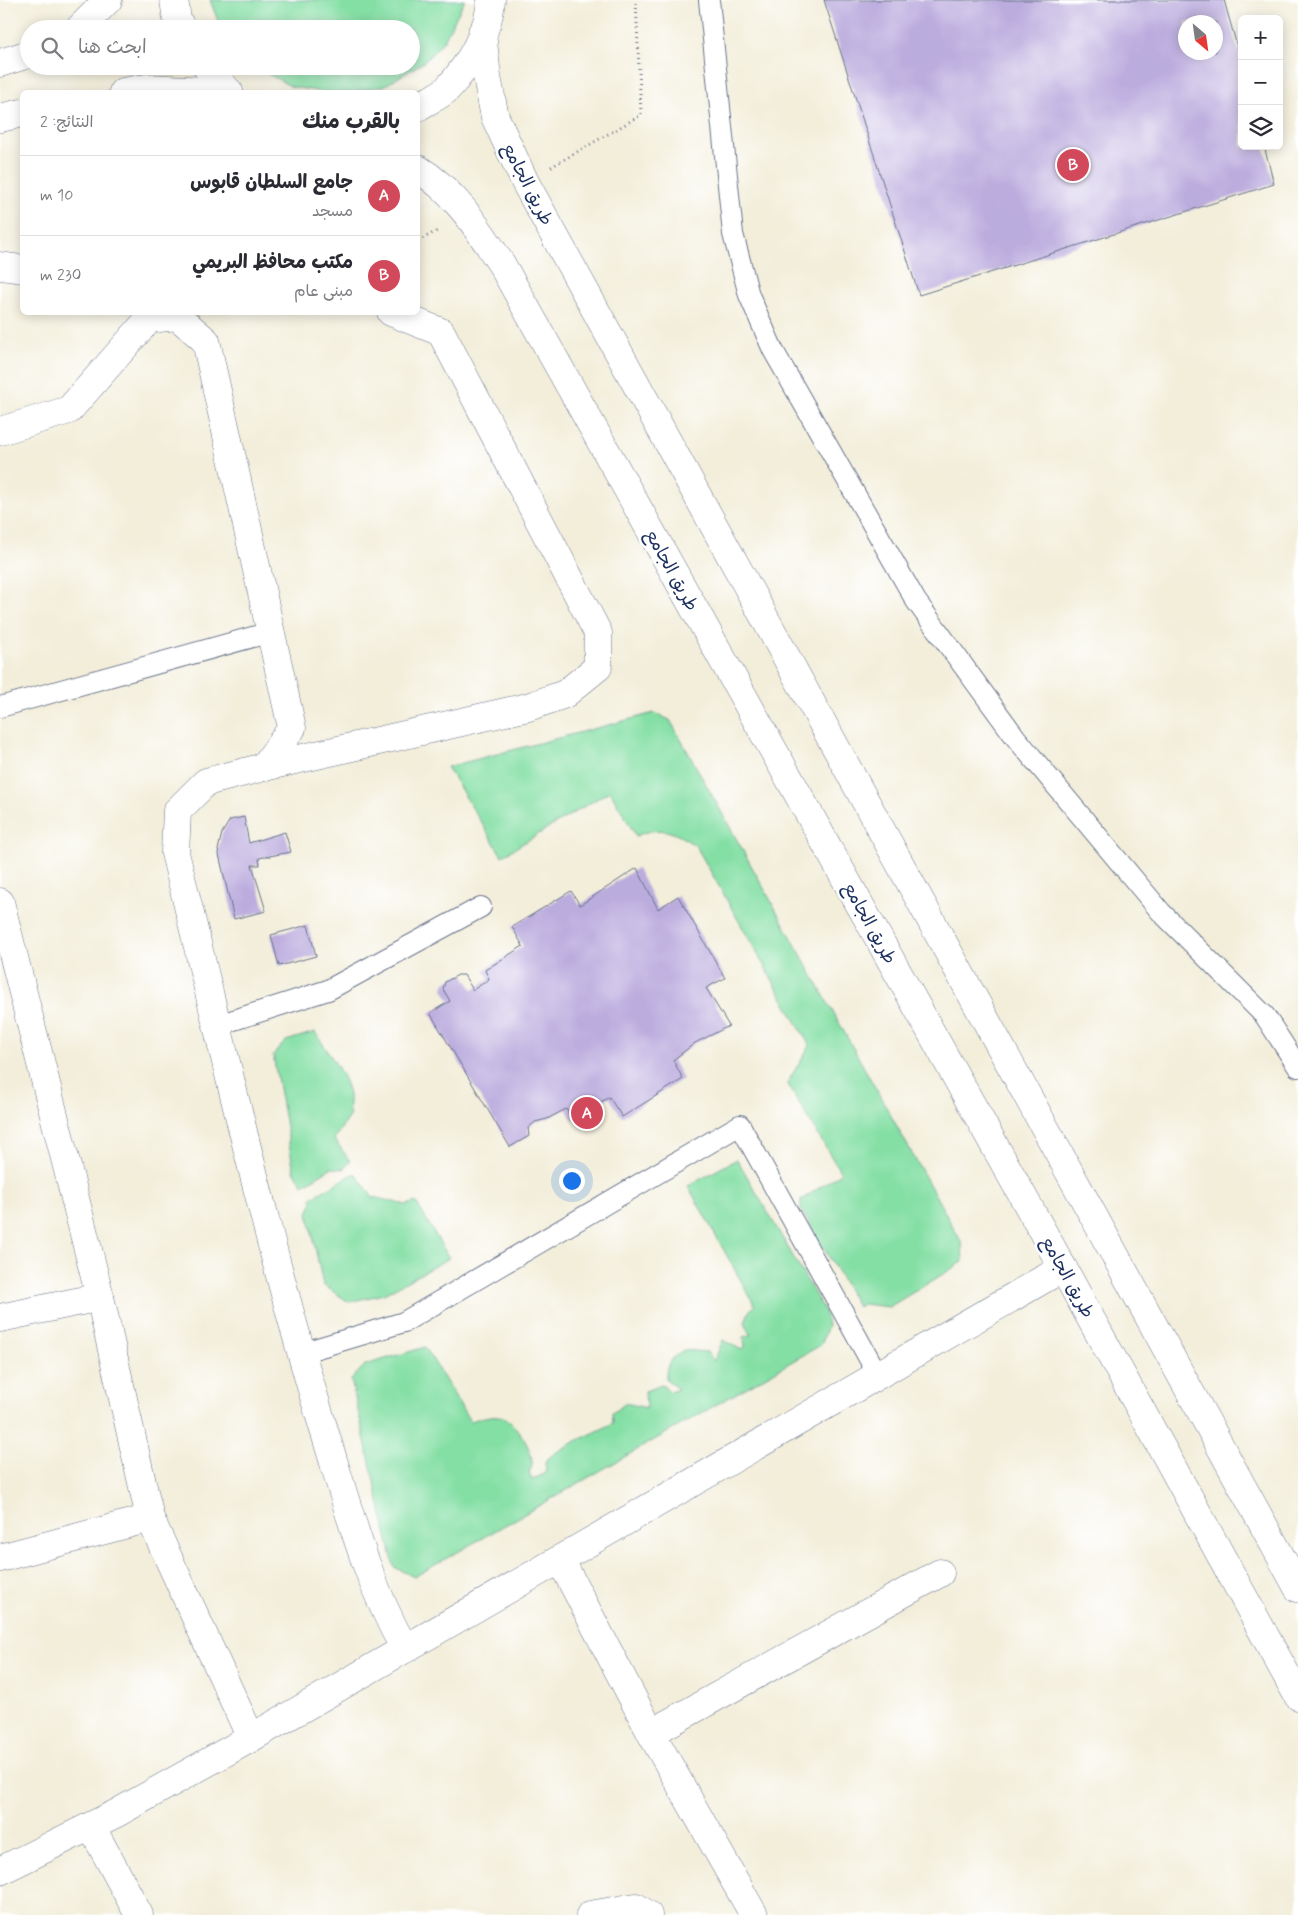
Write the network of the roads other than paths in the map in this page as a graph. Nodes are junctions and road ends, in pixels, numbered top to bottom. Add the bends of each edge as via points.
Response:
1 (108, 0) edge
2 (174, 0) edge
3 (709, 0) edge
4 (491, 11) edge
5 (88, 20) edge
6 (178, 20) edge
7 (20, 57) edge
8 (0, 63) edge
9 (214, 75) edge
10 (134, 90) edge
11 (188, 90) edge
12 (227, 90) edge
13 (420, 106) edge
14 (20, 113) edge
15 (0, 118) edge
16 (420, 170) edge
17 (0, 266) edge
18 (20, 269) edge
19 (171, 315) edge
20 (178, 315) edge
21 (398, 315) edge
22 (0, 432) edge
23 (271, 632) junction
24 (0, 707) edge
25 (264, 767) junction
26 (0, 902) edge
27 (481, 907) dead end
28 (218, 1025) junction
29 (1298, 1067) edge
30 (1063, 1268) junction
31 (100, 1297) junction
32 (0, 1318) edge
33 (300, 1353) junction
34 (878, 1375) junction
35 (150, 1518) junction
36 (0, 1558) edge
37 (560, 1559) junction
38 (940, 1573) dead end
39 (1298, 1588) edge
40 (405, 1649) junction
41 (1298, 1696) edge
42 (652, 1733) junction
43 (252, 1738) junction
44 (91, 1826) junction
45 (0, 1871) edge
46 (139, 1915) edge
47 (590, 1915) edge
48 (648, 1915) edge
49 (754, 1915) edge

1 - 5 street
2 - 6 street
3 - 29 lane via 733,234 749,295 773,350 916,601 986,698 1161,912 1265,1016
4 - 13 street via 476,49 446,90
4 - 39 street, طريق الجامع via 487,77 495,116 525,182
7 - 8 street
9 - 12 street
10 - 11 street
14 - 15 street
16 - 30 street, طريق الجامع via 468,215 502,265
17 - 18 street
19 - 22 street via 149,319 69,410
20 - 23 street via 206,341
21 - 25 street via 441,332 598,633 598,667 565,694 528,707
23 - 24 lane
23 - 25 street via 292,728
25 - 28 street via 206,782 177,811 175,853
26 - 31 street
27 - 28 lane via 328,990
28 - 33 street
30 - 34 street
30 - 41 street, طريق الجامع
31 - 32 street
31 - 35 street
33 - 34 lane via 404,1322 740,1125
33 - 40 street via 367,1569
34 - 37 street
35 - 36 street
35 - 43 street
37 - 40 street
37 - 42 street
38 - 42 street
40 - 43 street
42 - 49 street
43 - 44 street
44 - 45 street
44 - 46 street
47 - 48 street via 636,1907

